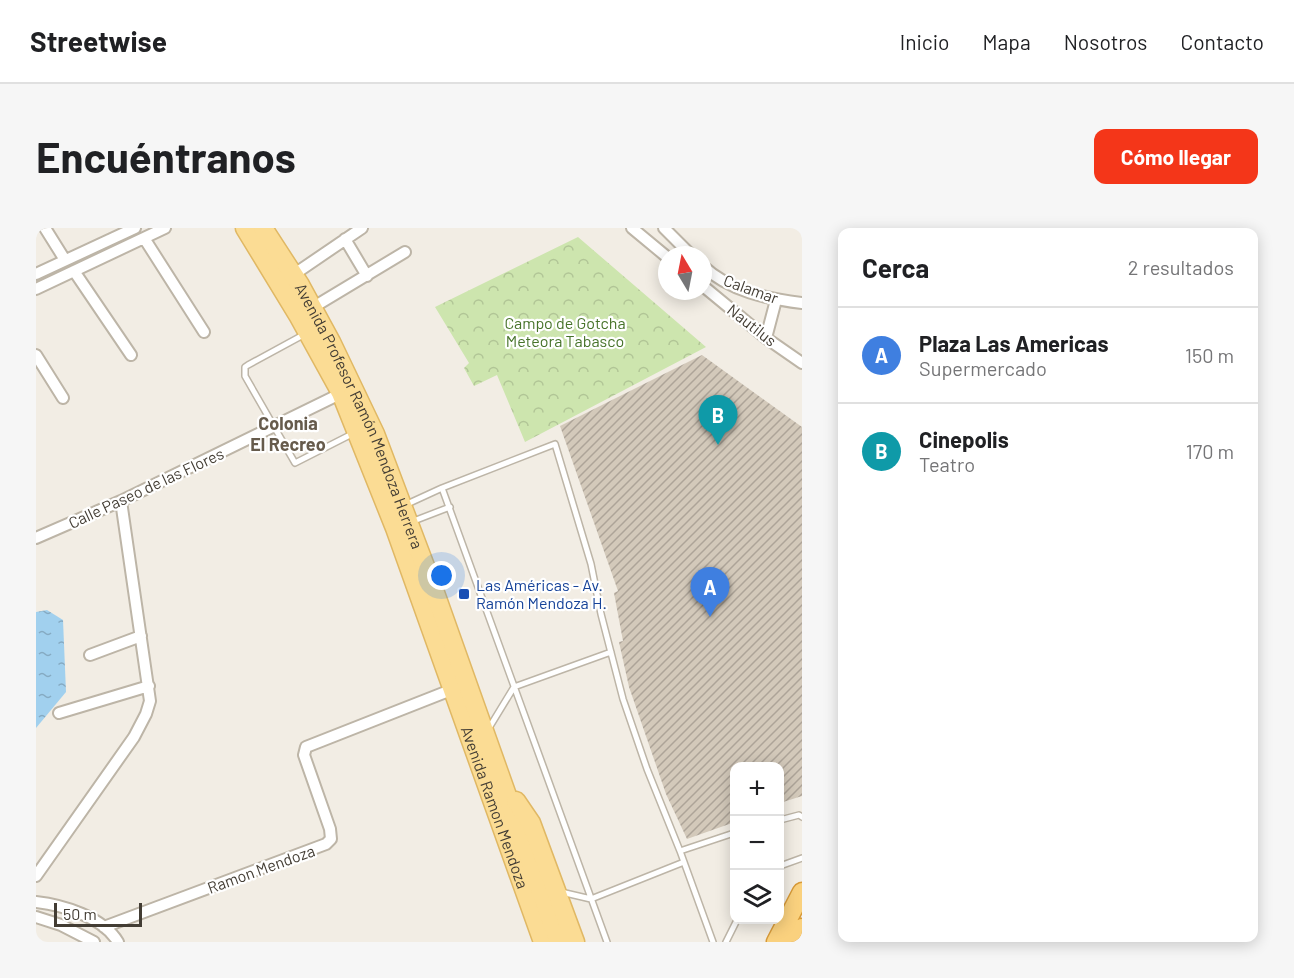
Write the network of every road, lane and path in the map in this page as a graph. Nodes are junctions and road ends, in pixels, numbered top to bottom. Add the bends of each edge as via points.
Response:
1 (45, 228) edge
2 (135, 228) edge
3 (165, 228) edge
4 (245, 228) edge
5 (362, 228) edge
6 (632, 228) edge
7 (664, 228) edge
8 (269, 230) edge
9 (119, 235) junction
10 (144, 238) junction
11 (345, 239) junction
12 (102, 243) junction
13 (682, 246) edge
14 (125, 247) junction
15 (658, 250) edge
16 (405, 252) dead end
17 (108, 255) junction
18 (61, 262) junction
19 (74, 271) junction
20 (36, 273) edge
21 (712, 274) edge
22 (293, 275) junction
23 (63, 276) junction
24 (367, 276) junction
25 (40, 287) edge
26 (712, 293) edge
27 (776, 300) junction
28 (802, 303) edge
29 (312, 308) junction
30 (204, 332) dead end
31 (308, 332) junction
32 (766, 338) junction
33 (36, 356) edge
34 (131, 356) dead end
35 (802, 363) edge
36 (347, 390) junction
37 (63, 398) dead end
38 (273, 427) junction
39 (356, 432) junction
40 (442, 488) junction
41 (121, 501) junction
42 (450, 507) junction
43 (399, 517) junction
44 (36, 538) edge
45 (141, 636) junction
46 (611, 652) junction
47 (90, 655) dead end
48 (456, 682) junction
49 (149, 686) junction
50 (514, 687) junction
51 (59, 713) dead end
52 (485, 734) junction
53 (502, 780) junction
54 (802, 817) edge
55 (784, 819) edge
56 (730, 835) edge
57 (680, 851) junction
58 (802, 858) edge
59 (684, 862) junction
60 (784, 865) edge
61 (36, 876) edge
62 (556, 891) junction
63 (802, 892) edge
64 (591, 899) junction
65 (36, 903) edge
66 (36, 917) edge
67 (735, 924) edge
68 (104, 927) junction
69 (802, 928) edge
70 (94, 942) edge
71 (118, 942) edge
72 (543, 942) edge
73 (559, 942) edge
74 (575, 942) edge
75 (607, 942) edge
76 (713, 942) edge
77 (726, 942) edge
78 (776, 942) edge
79 (794, 942) edge

1 - 18 street
2 - 9 street
3 - 10 street
4 - 31 main road, Avenida Profesor Ramón Mendoza Herrera
5 - 11 street
6 - 15 street
7 - 13 street
8 - 22 main road, Avenida Profesor Ramón Mendoza Herrera
9 - 12 street
9 - 14 street via 117,244
10 - 14 street
10 - 30 street
11 - 22 street
11 - 24 street
12 - 17 street via 110,247
12 - 18 street
14 - 17 street
16 - 24 street
17 - 19 street
18 - 20 street
18 - 23 street via 54,269 55,274
19 - 23 street
19 - 34 street
20 - 25 street via 44,277
21 - 27 street, Calamar
22 - 29 main road, Avenida Profesor Ramón Mendoza Herrera
23 - 25 street
24 - 29 street
26 - 32 street, Nautilus
27 - 28 street, Calamar
27 - 32 street
29 - 36 main road, Avenida Profesor Ramón Mendoza Herrera
31 - 36 main road, Avenida Profesor Ramón Mendoza Herrera
31 - 38 lane via 245,367 244,376
32 - 35 street, Nautilus
33 - 37 street
36 - 38 street, Calle Paseo de las Flores
36 - 39 main road, Avenida Profesor Ramón Mendoza Herrera
36 - 43 main road, Avenida Profesor Ramón Mendoza Herrera via 375,434
38 - 39 lane via 296,463
38 - 41 street, Calle Paseo de las Flores
39 - 43 main road, Avenida Profesor Ramón Mendoza Herrera
40 - 42 lane
40 - 43 lane
40 - 46 lane via 555,444 591,564
41 - 44 street, Calle Paseo de las Flores
41 - 45 street
42 - 43 lane
42 - 50 lane
43 - 48 main road, Avenida Profesor Ramón Mendoza Herrera
45 - 47 street
45 - 49 street
46 - 50 lane
46 - 57 lane via 627,712
48 - 52 main road, Avenida Profesor Ramón Mendoza Herrera
48 - 68 street, Ramon Mendoza via 306,747 304,755 330,830 331,839 326,844
48 - 72 main road, Avenida Ramon Mendoza
49 - 51 street
49 - 61 street via 148,707 134,737
50 - 52 lane
50 - 64 lane
52 - 53 main road, Avenida Profesor Ramón Mendoza Herrera
53 - 62 main road via 531,823
53 - 73 main road
54 - 55 lane
56 - 57 lane
57 - 59 lane
58 - 60 lane
59 - 64 lane
59 - 76 lane
62 - 64 lane
62 - 74 main road
63 - 78 highway
64 - 75 lane
65 - 68 street via 56,905
66 - 70 street
67 - 77 lane
68 - 71 street
69 - 79 highway

